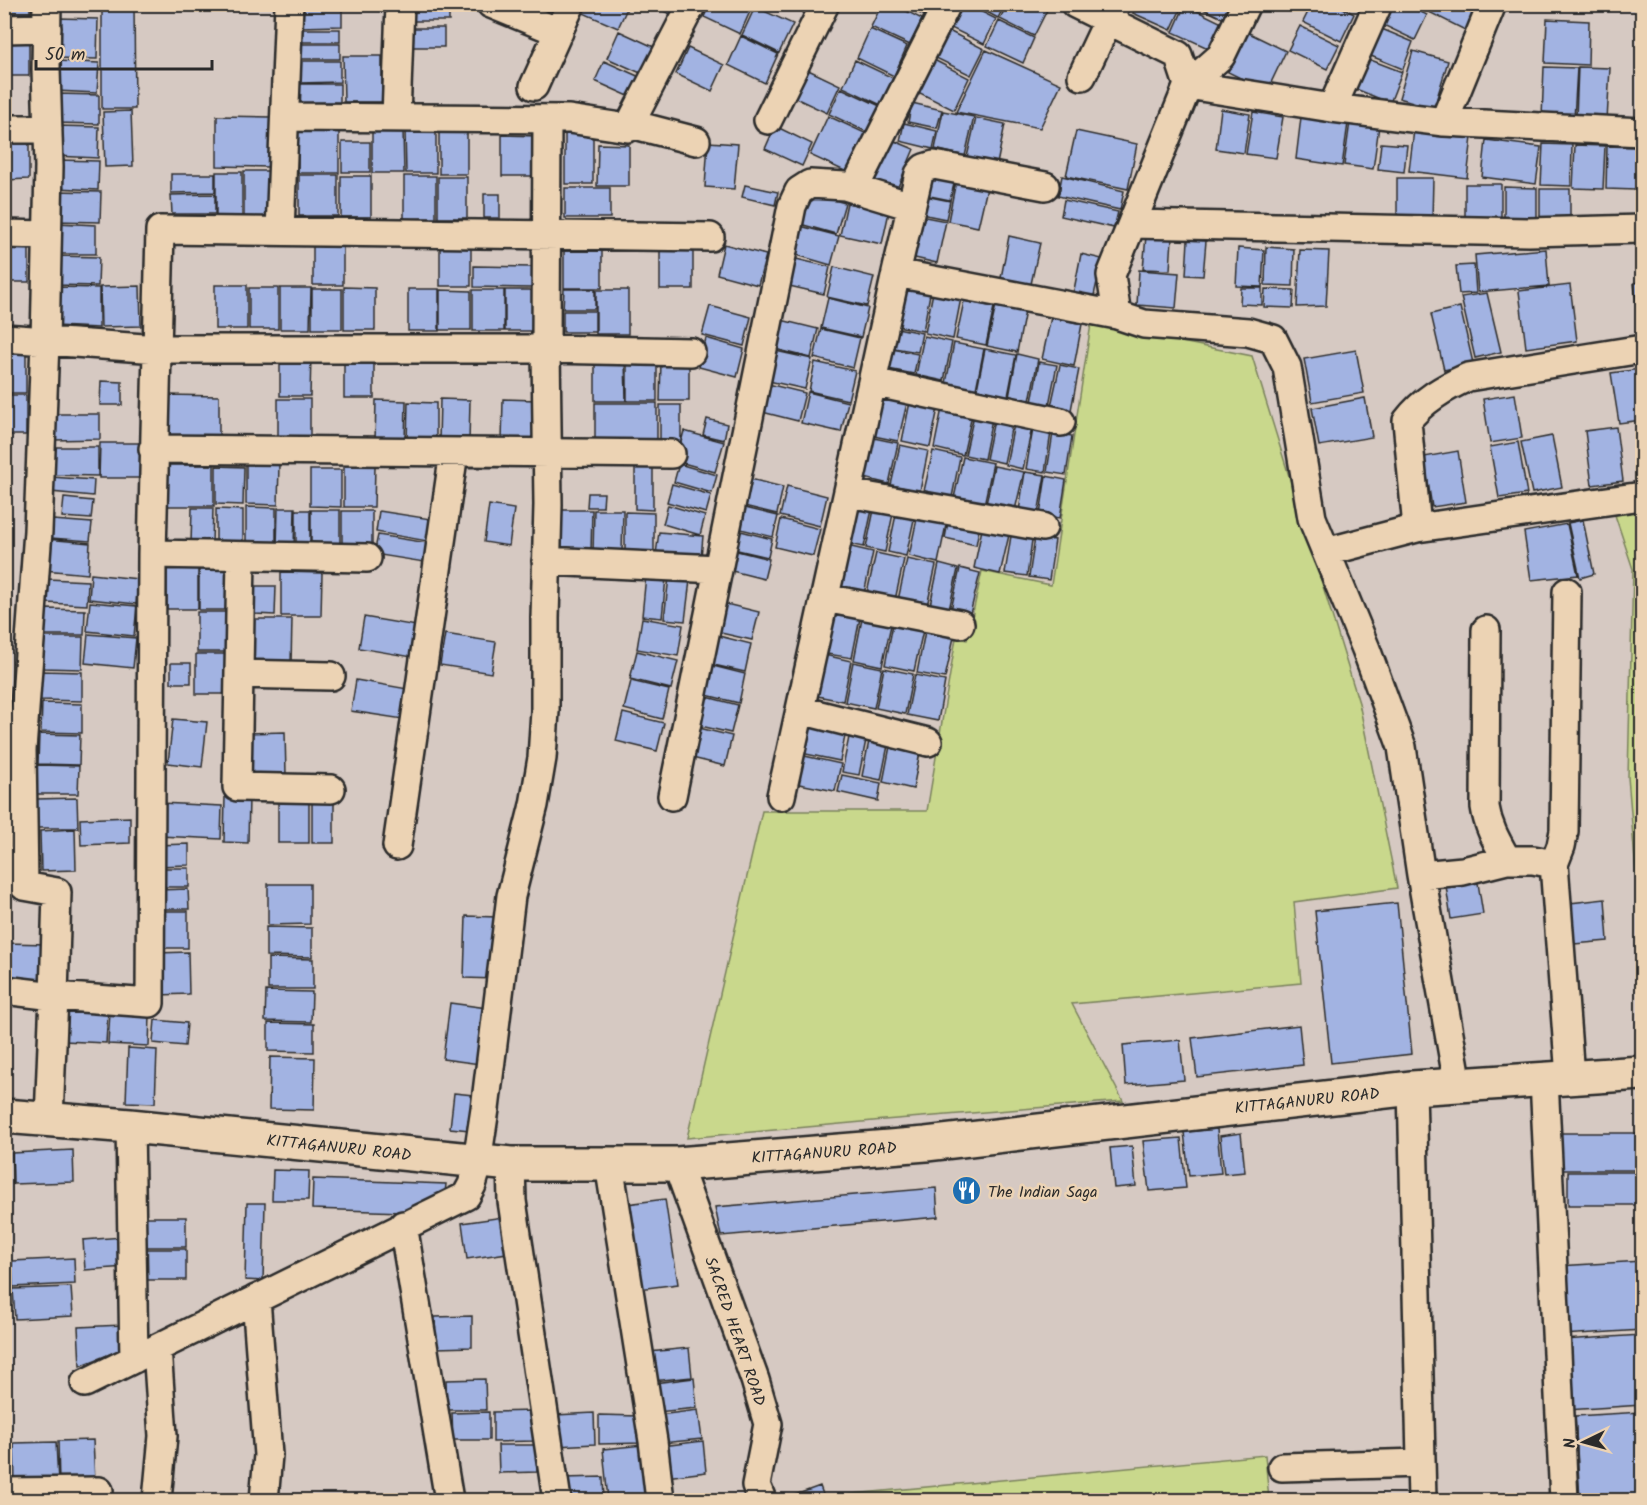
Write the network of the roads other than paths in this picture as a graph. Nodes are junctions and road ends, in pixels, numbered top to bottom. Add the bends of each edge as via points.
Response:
1 (289, 4) edge
2 (400, 4) edge
3 (491, 4) edge
4 (572, 4) edge
5 (692, 4) edge
6 (825, 4) edge
7 (947, 4) edge
8 (1075, 4) edge
9 (1246, 4) edge
10 (1378, 4) edge
11 (1492, 4) edge
12 (1112, 13) edge
13 (47, 16) edge
14 (4, 29) edge
15 (559, 32) junction
16 (1082, 76) dead end
17 (1188, 85) junction
18 (534, 86) dead end
19 (1332, 108) junction
20 (285, 117) junction
21 (396, 118) junction
22 (546, 120) junction
23 (768, 120) dead end
24 (1444, 122) junction
25 (631, 124) junction
26 (4, 129) edge
27 (48, 129) junction
28 (1642, 132) edge
29 (696, 141) dead end
30 (1045, 186) dead end
31 (854, 189) junction
32 (911, 206) junction
33 (1132, 224) junction
34 (1642, 229) edge
35 (280, 231) junction
36 (4, 234) edge
37 (47, 235) junction
38 (546, 235) junction
39 (710, 237) dead end
40 (896, 273) junction
41 (1117, 315) junction
42 (4, 338) edge
43 (45, 340) junction
44 (158, 349) junction
45 (546, 349) junction
46 (1642, 349) edge
47 (691, 352) dead end
48 (872, 382) junction
49 (1061, 422) dead end
50 (153, 449) junction
51 (454, 452) junction
52 (547, 453) junction
53 (671, 454) dead end
54 (848, 493) junction
55 (1642, 496) edge
56 (1042, 527) dead end
57 (1417, 528) junction
58 (1326, 552) junction
59 (152, 554) junction
60 (241, 556) junction
61 (367, 558) dead end
62 (546, 561) junction
63 (718, 569) junction
64 (1568, 592) dead end
65 (825, 598) junction
66 (960, 624) dead end
67 (1485, 630) dead end
68 (239, 674) junction
69 (332, 676) dead end
70 (800, 710) junction
71 (928, 741) dead end
72 (13, 750) edge
73 (331, 789) dead end
74 (672, 796) dead end
75 (781, 796) dead end
76 (397, 846) dead end
77 (1507, 860) junction
78 (1554, 864) junction
79 (1421, 875) junction
80 (4, 990) edge
81 (54, 996) junction
82 (1642, 1073) edge
83 (1557, 1078) junction
84 (1458, 1084) junction
85 (1412, 1088) junction
86 (5, 1116) edge
87 (49, 1119) junction
88 (4, 1126) edge
89 (130, 1126) junction
90 (478, 1161) junction
91 (511, 1164) junction
92 (609, 1164) junction
93 (677, 1164) junction
94 (403, 1226) junction
95 (256, 1299) junction
96 (146, 1354) junction
97 (85, 1383) dead end
98 (1421, 1463) junction
99 (1282, 1467) dead end
100 (99, 1491) dead end
101 (4, 1492) edge
102 (157, 1500) edge
103 (264, 1500) edge
104 (449, 1500) edge
105 (557, 1500) edge
106 (660, 1500) edge
107 (762, 1500) edge
108 (1422, 1500) edge
109 (1564, 1500) edge

1 - 20 street
2 - 21 street
3 - 15 street
4 - 15 street
5 - 25 street
6 - 23 street
7 - 31 street
8 - 12 street
9 - 17 street via 1221,56
10 - 19 street
11 - 24 street
12 - 16 street
12 - 17 street via 1178,55
13 - 14 street
13 - 27 street
15 - 18 street
17 - 19 street
17 - 33 street
19 - 24 street
20 - 21 street
20 - 35 street
21 - 22 street
22 - 25 street via 569,119 628,128
22 - 38 street
24 - 28 street
25 - 29 street
26 - 27 street
27 - 37 street
30 - 32 street via 934,165 919,174
31 - 32 street
31 - 63 street via 810,184 799,191 792,206
32 - 40 street
33 - 34 street via 1529,232
33 - 41 street via 1111,275
35 - 38 street
35 - 44 street via 160,230
36 - 37 street
37 - 43 street
38 - 39 street
38 - 45 street
40 - 41 street
40 - 48 street
41 - 58 street via 1144,324 1248,332 1273,339 1287,367 1312,518
42 - 43 street
43 - 44 street
43 - 72 street via 38,531
44 - 45 street
44 - 50 street
45 - 47 street
45 - 52 street
46 - 57 street via 1468,377 1416,408 1407,421
48 - 49 street
48 - 54 street
50 - 51 street
50 - 59 street
51 - 52 street
51 - 76 street
52 - 53 street
52 - 62 street
54 - 56 street
54 - 65 street
55 - 57 street
57 - 58 street
58 - 79 street via 1402,747
59 - 60 street
59 - 81 street via 150,1003
60 - 61 street
60 - 68 street
62 - 63 street
62 - 90 street via 542,758 511,896
63 - 74 street
64 - 78 street via 1564,831
65 - 66 street
65 - 70 street
67 - 77 street via 1485,807 1487,821
68 - 69 street
68 - 73 street via 237,787
70 - 71 street
70 - 75 street
72 - 81 street via 24,885 57,892
77 - 78 street
77 - 79 street via 1463,871
78 - 83 street
79 - 84 street
80 - 81 street
81 - 87 street
82 - 83 street, KITTAGANURU ROAD
83 - 84 street, KITTAGANURU ROAD
83 - 109 street
84 - 85 street, KITTAGANURU ROAD
85 - 93 street, KITTAGANURU ROAD via 926,1144
85 - 98 street
86 - 87 street, KITTAGANURU ROAD
86 - 88 street
87 - 89 street, KITTAGANURU ROAD
89 - 90 street, KITTAGANURU ROAD
89 - 96 street
90 - 91 street, KITTAGANURU ROAD
90 - 94 street via 466,1196
91 - 92 street, KITTAGANURU ROAD
91 - 105 street via 512,1201
92 - 93 street, KITTAGANURU ROAD
92 - 106 street
93 - 107 street, SACRED HEART ROAD via 768,1424 756,1485
94 - 95 street
94 - 104 street
95 - 96 street
95 - 103 street via 268,1455
96 - 97 street
96 - 102 street via 164,1436
98 - 99 street
98 - 108 street
100 - 101 street

